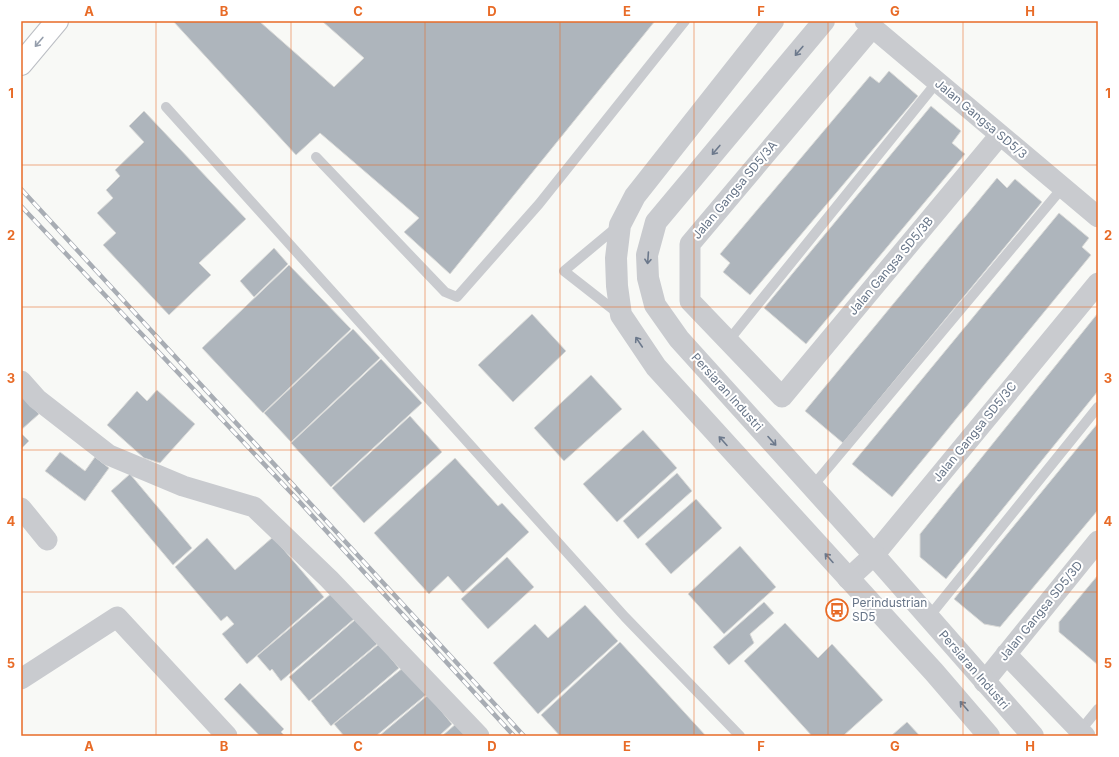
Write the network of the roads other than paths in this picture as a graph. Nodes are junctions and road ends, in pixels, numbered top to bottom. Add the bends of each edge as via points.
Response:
1 (57, 21) edge
2 (685, 21) edge
3 (773, 21) edge
4 (824, 21) edge
5 (868, 24) edge
6 (21, 64) edge
7 (937, 82) junction
8 (166, 107) dead end
9 (1000, 135) junction
10 (316, 157) dead end
11 (1063, 187) junction
12 (1098, 217) edge
13 (620, 225) junction
14 (1098, 283) edge
15 (621, 315) junction
16 (729, 340) junction
17 (21, 381) edge
18 (782, 397) joint
19 (1098, 407) edge
20 (812, 487) junction
21 (21, 508) edge
22 (46, 540) dead end
23 (1098, 541) edge
24 (874, 555) junction
25 (848, 579) junction
26 (928, 618) junction
27 (1006, 654) junction
28 (21, 679) edge
29 (984, 682) junction
30 (1098, 709) edge
31 (1082, 734) edge
32 (227, 736) edge
33 (479, 736) edge
34 (740, 736) edge
35 (989, 736) edge
36 (1033, 736) edge

1 -> 6 main road
2 - 10 lane via 540,204 457,297 445,292
3 - 13 street via 635,196
4 -> 20 street, Persiaran Industri via 656,222 647,255 648,278 655,304 679,339
5 - 7 street, Jalan Gangsa SD5/3
5 - 16 street, Jalan Gangsa SD5/3A via 690,244 690,301
7 - 9 street, Jalan Gangsa SD5/3
7 - 16 lane
8 - 34 lane via 625,617
9 - 11 street, Jalan Gangsa SD5/3
9 - 18 street, Jalan Gangsa SD5/3B
11 - 12 street, Jalan Gangsa SD5/3
11 - 20 lane
13 - 15 street via 616,258
13 - 15 lane via 564,271
14 - 24 street, Jalan Gangsa SD5/3C
25 -> 15 street via 656,367
16 - 18 street, Jalan Gangsa SD5/3A
17 - 33 street via 37,399 109,455 183,486 254,507 329,579
19 - 26 lane
20 - 24 street, Persiaran Industri
21 - 22 street
23 - 27 street, Jalan Gangsa SD5/3D
24 - 25 street, Jalan Gangsa SD5/3C
24 - 26 street, Persiaran Industri
35 -> 25 street
26 - 29 street, Persiaran Industri
27 - 29 street, Jalan Gangsa SD5/3D
27 - 31 street
28 - 32 street via 117,616
29 - 36 street, Persiaran Industri
30 - 31 lane

